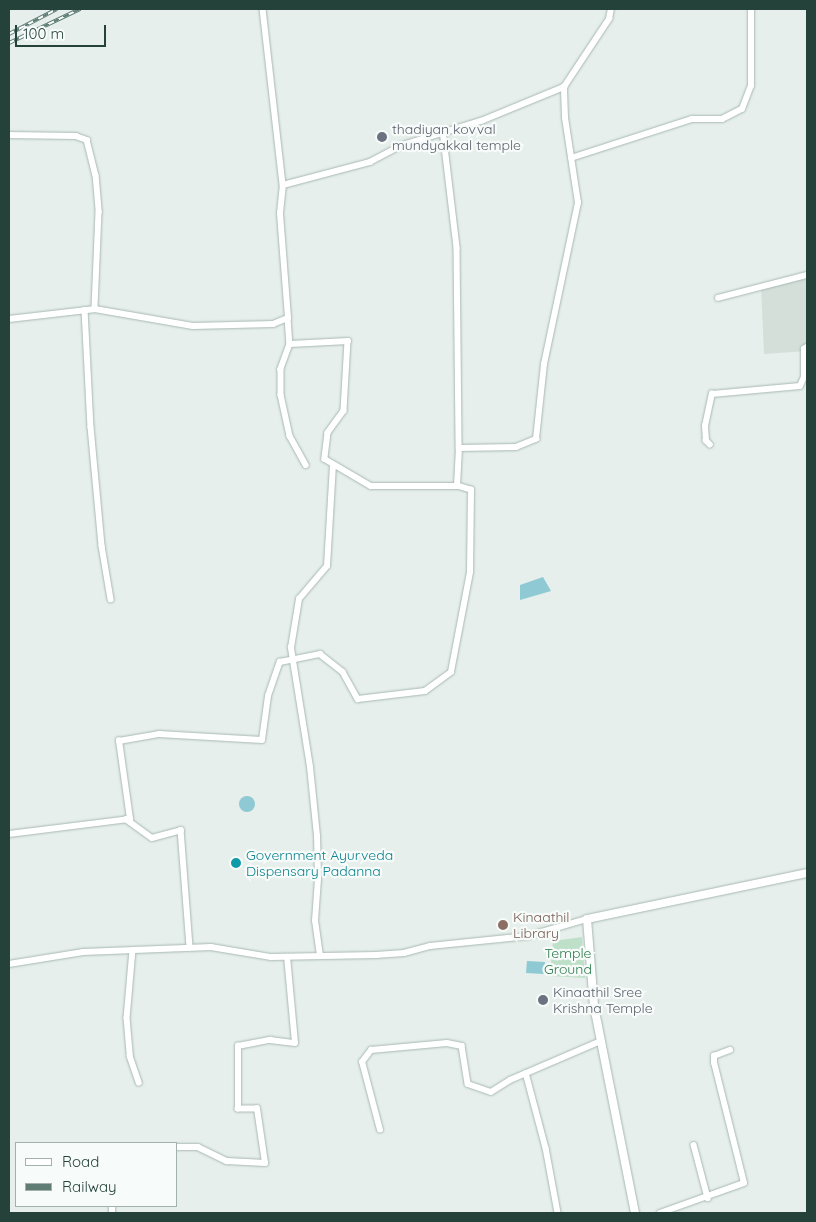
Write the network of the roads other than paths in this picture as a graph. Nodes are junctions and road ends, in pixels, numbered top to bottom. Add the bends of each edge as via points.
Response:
1 (263, 9) edge
2 (611, 9) edge
3 (751, 9) edge
4 (564, 87) junction
5 (443, 130) junction
6 (9, 135) edge
7 (571, 158) junction
8 (283, 185) junction
9 (807, 275) edge
10 (718, 298) dead end
11 (95, 309) junction
12 (85, 310) junction
13 (288, 318) junction
14 (9, 319) edge
15 (290, 344) junction
16 (807, 347) edge
17 (710, 445) dead end
18 (459, 448) junction
19 (306, 465) dead end
20 (333, 466) junction
21 (457, 486) junction
22 (111, 599) dead end
23 (293, 659) junction
24 (126, 819) junction
25 (9, 834) edge
26 (807, 874) edge
27 (588, 919) junction
28 (190, 948) junction
29 (133, 950) junction
30 (320, 956) junction
31 (288, 957) junction
32 (9, 964) edge
33 (601, 1042) junction
34 (730, 1050) dead end
35 (526, 1073) junction
36 (139, 1082) dead end
37 (380, 1130) dead end
38 (694, 1145) dead end
39 (178, 1147) edge
40 (708, 1198) junction
41 (558, 1213) edge
42 (636, 1213) edge
43 (660, 1213) edge

1 - 8 street
2 - 4 street via 609,19
3 - 7 street via 751,86 742,109 722,119 692,119
4 - 5 street via 481,121
4 - 7 street
5 - 8 street via 362,165
5 - 18 street via 457,248
6 - 11 street via 76,136 87,140 99,212
7 - 18 street via 578,203 544,364 536,439 516,447
8 - 13 street via 281,222
9 - 10 street
11 - 12 street
11 - 13 street via 194,326 273,324
12 - 14 street
12 - 22 street via 91,427 102,546
13 - 15 street
15 - 19 street via 281,369 281,395 290,436
15 - 20 street via 348,342 344,411 328,433 325,459
16 - 17 street via 804,349 804,377 800,386 712,394 705,426 706,442
18 - 21 street
20 - 21 street via 371,486
20 - 23 street via 328,566 299,599
21 - 23 street via 471,490 470,572 452,672 426,691 358,699 343,672 320,654
23 - 24 street via 280,662 268,696 262,740 159,734 119,741 130,819
23 - 30 street via 317,836 315,921
24 - 25 street
24 - 28 street via 152,838 181,830
26 - 27 main road
27 - 30 street via 528,936 430,946 404,953
27 - 33 main road via 594,1006
28 - 29 street
28 - 31 street via 224,948
29 - 32 street via 52,955
29 - 36 street via 127,1018 130,1056
30 - 31 street
31 - 39 street via 295,1043 270,1040 238,1046 238,1109 257,1109 265,1163 227,1160 198,1147
33 - 35 street
33 - 42 main road
34 - 40 street via 714,1056 714,1063 744,1183
35 - 37 street via 491,1092 468,1084 462,1046 447,1043 371,1050 362,1062
35 - 41 street
38 - 40 street
40 - 43 street

